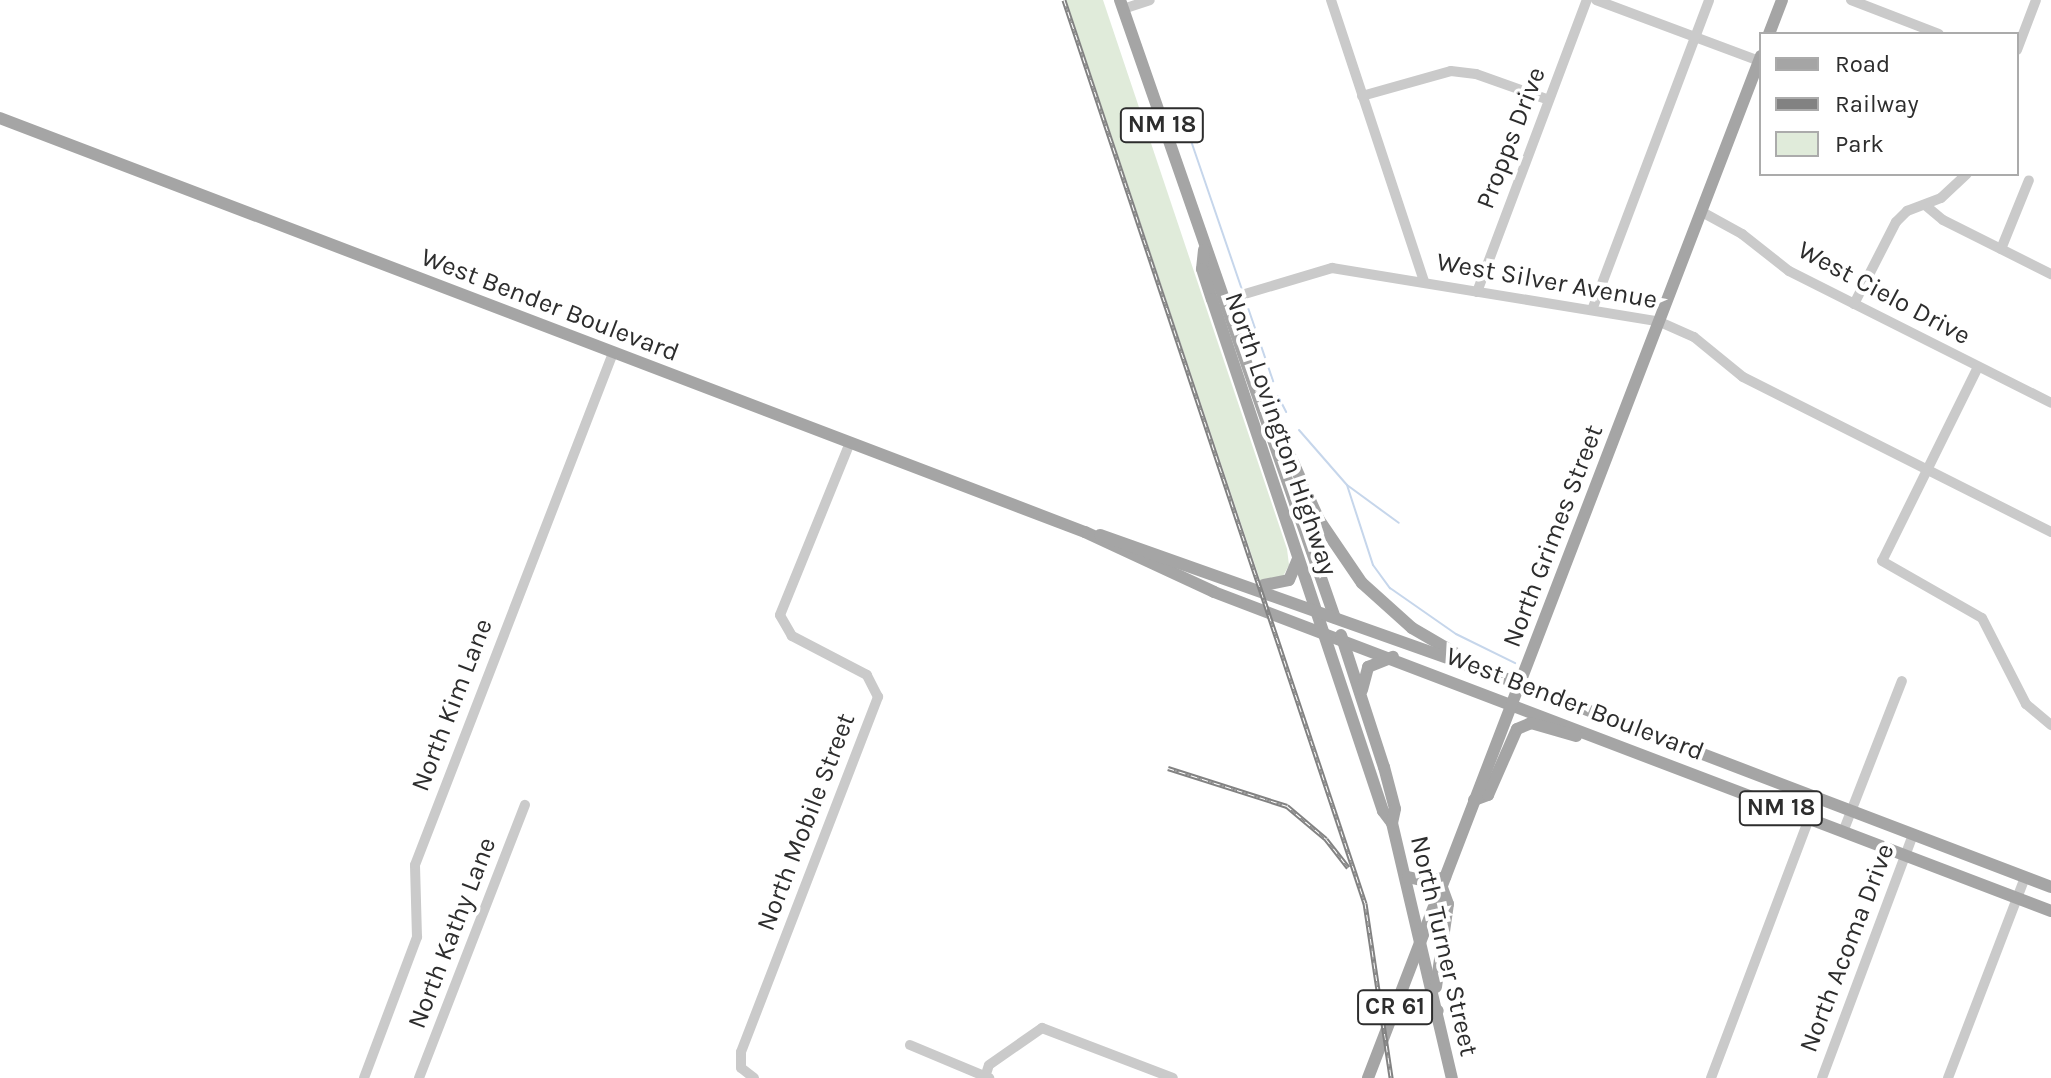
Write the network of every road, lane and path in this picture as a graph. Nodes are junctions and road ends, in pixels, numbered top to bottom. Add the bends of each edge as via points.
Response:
1 (1150, 0) edge
2 (1331, 0) edge
3 (1587, 0) edge
4 (1596, 0) edge
5 (1709, 0) edge
6 (1782, 0) edge
7 (1851, 0) edge
8 (2036, 0) edge
9 (1122, 4) edge
10 (1770, 32) edge
11 (1934, 32) edge
12 (1695, 37) junction
13 (2019, 45) edge
14 (1759, 58) edge
15 (1759, 61) edge
16 (1362, 96) junction
17 (1549, 100) junction
18 (0, 118) edge
19 (1965, 176) edge
20 (2029, 180) dead end
21 (1925, 205) junction
22 (1702, 212) junction
23 (2001, 249) junction
24 (1204, 250) junction
25 (2051, 274) edge
26 (1424, 282) junction
27 (1477, 292) junction
28 (1228, 299) junction
29 (1854, 304) junction
30 (1592, 310) junction
31 (1660, 322) junction
32 (613, 353) junction
33 (1978, 367) junction
34 (2051, 403) edge
35 (1270, 426) junction
36 (850, 443) junction
37 (1926, 469) junction
38 (1085, 532) junction
39 (2051, 532) edge
40 (1299, 556) junction
41 (1239, 581) junction
42 (1316, 609) junction
43 (1334, 615) junction
44 (1324, 632) junction
45 (1342, 638) junction
46 (1393, 657) junction
47 (1481, 670) junction
48 (1902, 681) dead end
49 (1519, 684) junction
50 (1362, 697) junction
51 (1512, 702) junction
52 (2051, 725) edge
53 (1597, 736) junction
54 (1676, 744) junction
55 (1668, 764) junction
56 (1817, 798) junction
57 (1474, 800) junction
58 (525, 805) dead end
59 (1851, 810) junction
60 (1809, 819) junction
61 (1392, 823) junction
62 (1843, 832) junction
63 (1913, 834) junction
64 (1906, 856) junction
65 (1408, 877) junction
66 (2025, 877) junction
67 (1443, 881) junction
68 (2051, 887) edge
69 (2017, 898) junction
70 (2051, 911) edge
71 (1422, 935) junction
72 (1435, 994) junction
73 (1397, 1001) junction
74 (1438, 1011) junction
75 (910, 1045) dead end
76 (988, 1076) edge
77 (364, 1078) edge
78 (419, 1078) edge
79 (754, 1078) edge
80 (1173, 1078) edge
81 (1368, 1078) edge
82 (1452, 1078) edge
83 (1711, 1078) edge
84 (1822, 1078) edge
85 (1948, 1078) edge

1 - 9 street
2 - 16 street
3 - 17 street, Propps Drive
4 - 12 street
5 - 12 street
6 - 10 main road
7 - 11 street
8 - 13 street
9 - 24 main road, North Lovington Highway / NM 18
12 - 14 street
12 - 30 street
15 - 22 main road, North Grimes Street / CR 61
16 - 17 street via 1451,71 1476,74
16 - 26 street
17 - 27 street, Propps Drive
18 - 32 main road, West Bender Boulevard
19 - 21 street via 1950,192
20 - 23 street
21 - 23 street
21 - 29 street via 1896,222
22 - 29 street, West Cielo Drive via 1742,234 1789,271
22 - 31 main road, North Grimes Street / CR 61
23 - 25 street
24 - 28 main road, North Lovington Highway / NM 18 via 1218,268
24 - 40 main road, North Lovington Highway / NM 18 via 1202,269
26 - 27 street, West Silver Avenue
26 - 28 street, West Silver Avenue via 1332,268
27 - 30 street, West Silver Avenue
28 - 35 main road, North Lovington Highway / NM 18
29 - 33 street, West Cielo Drive
30 - 31 street, West Silver Avenue
31 - 37 street, West Silver Avenue via 1694,337 1743,377
31 - 49 main road, North Grimes Street / CR 61
32 - 36 main road, West Bender Boulevard
32 - 77 street, North Kim Lane via 415,865 417,937
33 - 34 street, West Cielo Drive
33 - 37 street
35 - 43 main road, North Lovington Highway / NM 18
35 - 47 main road via 1283,440 1327,534 1362,583 1412,628
36 - 38 main road, West Bender Boulevard
36 - 79 street, North Mobile Street via 780,615 792,636 867,675 878,697 741,1052 741,1068
37 - 39 street, West Silver Avenue
37 - 52 street via 1882,561 1982,618 2026,704
38 - 41 main road, West Bender Boulevard
38 - 44 main road, West Bender Boulevard via 1200,587
40 - 41 main road via 1295,572 1280,585
40 - 42 main road, North Lovington Highway / NM 18
41 - 42 main road, West Bender Boulevard
42 - 43 main road, West Bender Boulevard
42 - 44 main road, North Lovington Highway / NM 18
43 - 45 main road, North Turner Street
43 - 47 main road, West Bender Boulevard / NM 18
44 - 45 main road, West Bender Boulevard / NM 18
44 - 61 main road, North Turner Street via 1383,811
45 - 46 main road, West Bender Boulevard / NM 18
45 - 50 main road, North Turner Street
46 - 50 main road via 1364,672
46 - 51 main road, West Bender Boulevard / NM 18
47 - 49 main road, West Bender Boulevard / NM 18
48 - 59 street
49 - 51 main road, North Grimes Street / CR 61
49 - 54 main road, West Bender Boulevard / NM 18
50 - 61 main road, North Turner Street via 1395,809
51 - 53 main road, West Bender Boulevard / NM 18
51 - 57 main road, North Grimes Street / CR 61
53 - 55 main road, West Bender Boulevard / NM 18
53 - 57 main road via 1524,725 1513,734 1488,795
54 - 55 main road
54 - 56 main road, West Bender Boulevard / NM 18
55 - 60 main road, West Bender Boulevard / NM 18
56 - 59 main road, West Bender Boulevard / NM 18
56 - 60 street
57 - 67 main road, North Grimes Street / CR 61
58 - 78 street, North Kathy Lane
59 - 62 street
59 - 63 main road, West Bender Boulevard / NM 18
60 - 62 main road, West Bender Boulevard / NM 18
60 - 83 street
61 - 65 main road, North Turner Street
62 - 64 main road, West Bender Boulevard / NM 18
63 - 64 street, North Acoma Drive
63 - 66 main road, West Bender Boulevard / NM 18
64 - 69 main road, West Bender Boulevard / NM 18
64 - 84 street, North Acoma Drive
65 - 67 main road
65 - 71 main road, North Turner Street
66 - 68 main road, West Bender Boulevard / NM 18
66 - 69 street
67 - 71 main road, North Grimes Street / CR 61
67 - 72 main road via 1448,904
69 - 70 main road, West Bender Boulevard / NM 18
69 - 85 street
71 - 72 main road, North Turner Street
71 - 73 main road, North Grimes Street / CR 61
72 - 74 main road, North Turner Street
73 - 74 main road via 1418,997
73 - 81 main road, North Grimes Street / CR 61
74 - 82 main road, North Turner Street
75 - 76 street
76 - 80 street via 989,1065 1042,1028

